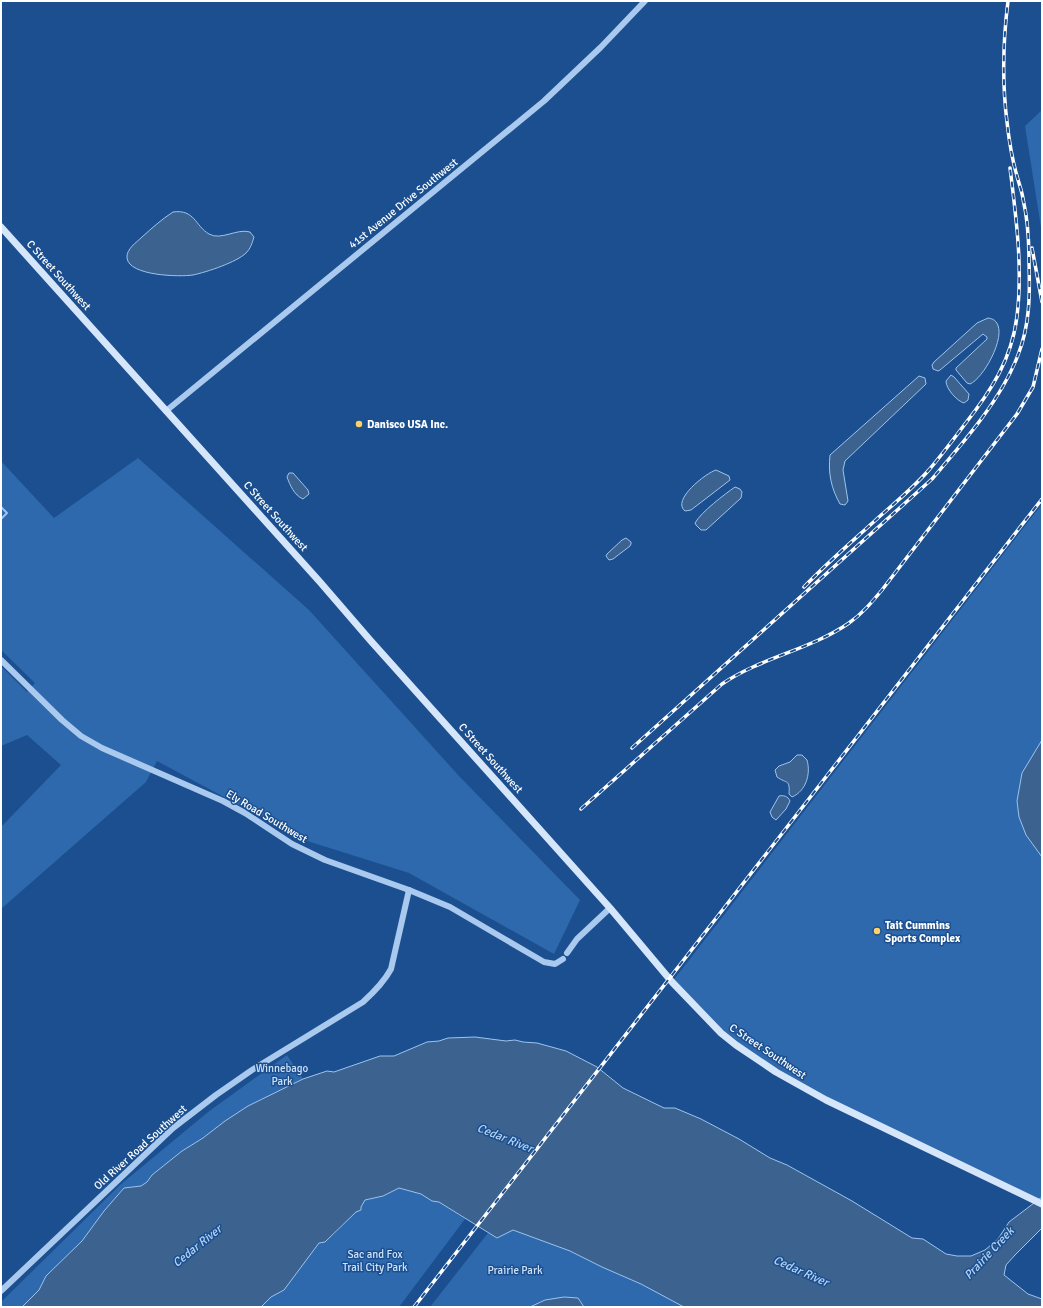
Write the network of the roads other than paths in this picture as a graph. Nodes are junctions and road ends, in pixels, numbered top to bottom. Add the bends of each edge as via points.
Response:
1 (645, 1) edge
2 (1, 227) edge
3 (166, 411) junction
4 (1, 660) edge
5 (409, 890) junction
6 (610, 908) junction
7 (567, 953) dead end
8 (563, 959) dead end
9 (1042, 1204) edge
10 (1, 1290) edge

1 - 3 street, 41st Avenue Drive Southwest via 544,101
2 - 3 main road, C Street Southwest
3 - 6 main road, C Street Southwest
4 - 5 street, Ely Road Southwest via 62,720 81,736 102,748 245,812 292,844 325,860
5 - 8 street, Ely Road Southwest via 450,906 544,962 556,964
5 - 10 street, Old River Road Southwest via 391,969 364,1002 252,1070 173,1128
6 - 7 street via 577,939
6 - 9 main road, C Street Southwest via 706,1019 725,1037 752,1056 826,1100

